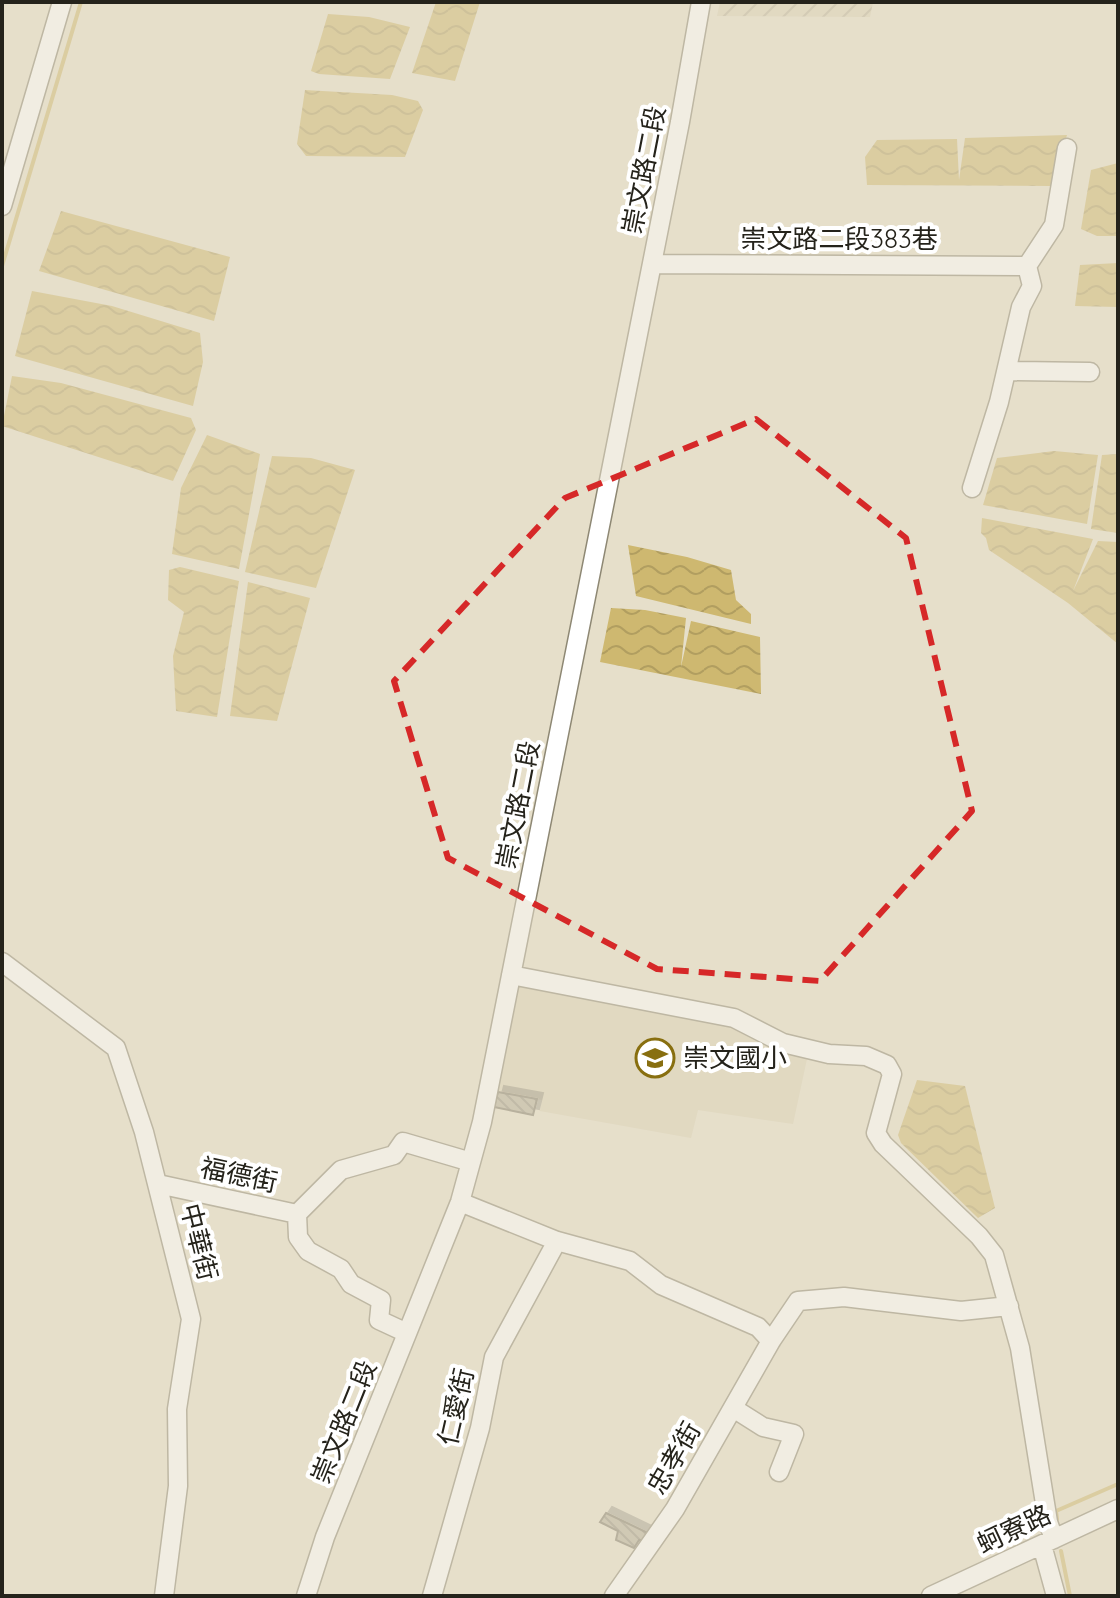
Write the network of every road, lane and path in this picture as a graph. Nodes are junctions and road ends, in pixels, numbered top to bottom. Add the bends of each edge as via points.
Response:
1 (62, 2) edge
2 (701, 2) edge
3 (1067, 148) dead end
4 (2, 206) edge
5 (652, 264) junction
6 (1027, 266) junction
7 (1007, 371) junction
8 (1090, 372) dead end
9 (972, 488) dead end
10 (2, 962) edge
11 (511, 975) junction
12 (471, 1162) junction
13 (158, 1184) junction
14 (460, 1202) junction
15 (297, 1214) junction
16 (557, 1241) junction
17 (1009, 1306) junction
18 (407, 1333) junction
19 (771, 1341) junction
20 (733, 1408) junction
21 (779, 1472) dead end
22 (1118, 1509) edge
23 (1048, 1542) junction
24 (937, 1595) edge
25 (164, 1596) edge
26 (306, 1596) edge
27 (432, 1596) edge
28 (614, 1596) edge
29 (1056, 1596) edge

1 - 4 street
2 - 5 street, 崇文路二段
3 - 6 street via 1054,225
5 - 6 street, 崇文路二段383巷
5 - 11 street, 崇文路二段
6 - 7 street via 1032,286 1021,307
7 - 8 street
7 - 9 street
10 - 13 street, 中華街 via 116,1048
11 - 12 street, 崇文路二段
11 - 17 street via 734,1018 783,1043 866,1056 887,1065 892,1074 876,1133 994,1255
12 - 14 street, 崇文路二段
12 - 15 street, 福德街 via 403,1142 394,1155 341,1170
13 - 15 street, 福德街
13 - 25 street, 中華街 via 191,1319 177,1409 178,1486
14 - 16 street
14 - 18 street, 崇文路二段
15 - 18 street via 298,1237 308,1251 381,1300 379,1320
16 - 19 street via 630,1261 661,1285 758,1327
16 - 27 street, 仁愛街 via 494,1357 480,1428
17 - 19 street, 忠孝街 via 961,1311 844,1297 798,1301
17 - 23 street via 1020,1348
18 - 26 street, 崇文路二段
19 - 20 street, 忠孝街
20 - 21 street via 763,1427 794,1434
20 - 28 street, 忠孝街 via 675,1509
22 - 23 street, 蚵寮路
23 - 24 street, 蚵寮路
23 - 29 street

